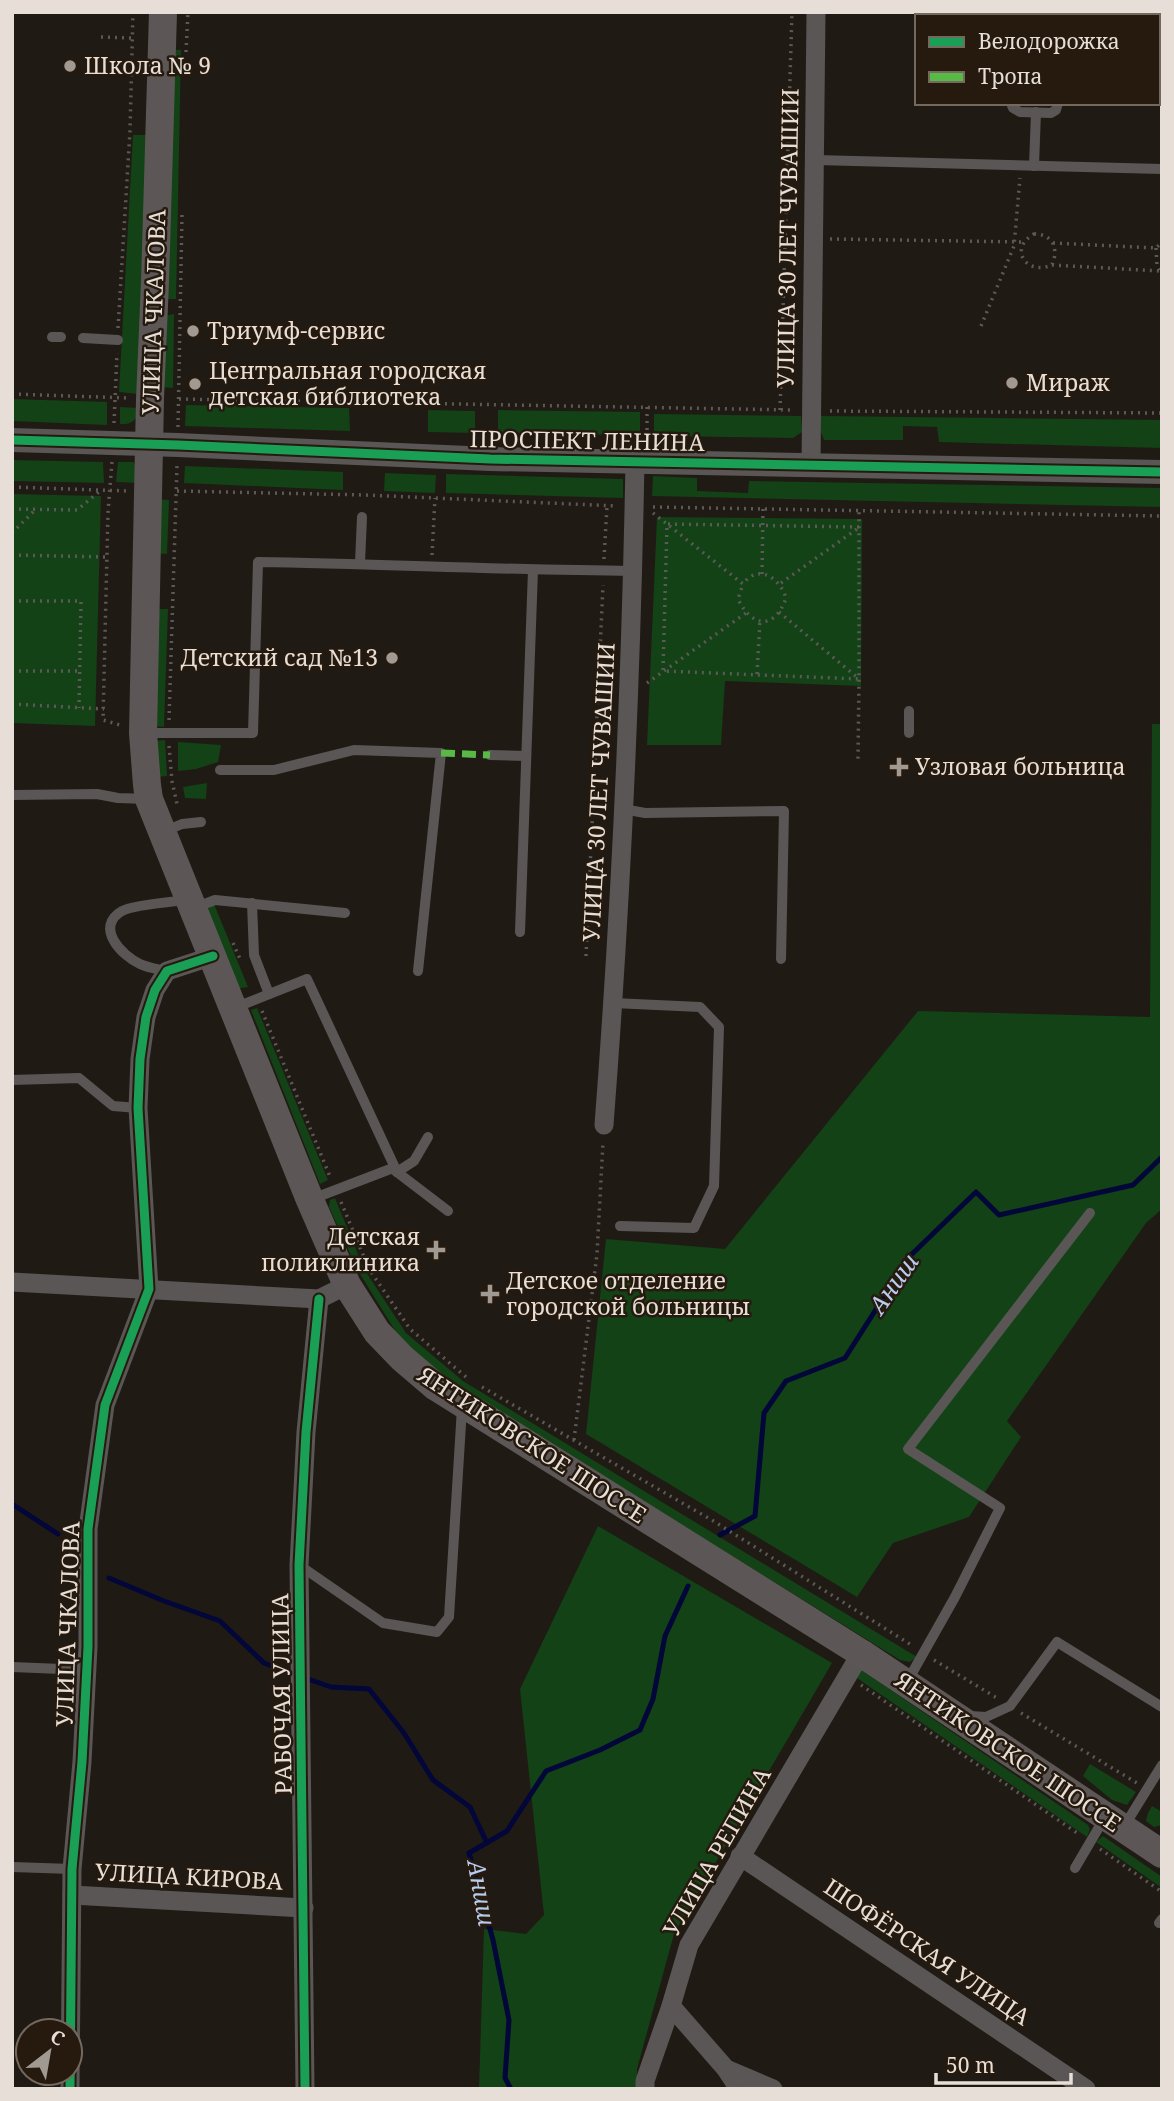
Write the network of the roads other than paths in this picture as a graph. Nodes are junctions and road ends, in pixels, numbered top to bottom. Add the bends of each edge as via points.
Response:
1 (163, 12) edge
2 (816, 12) edge
3 (1012, 105) edge
4 (1057, 105) edge
5 (1036, 112) junction
6 (816, 160) junction
7 (1034, 166) junction
8 (1162, 169) edge
9 (83, 338) dead end
10 (118, 340) road end
11 (12, 440) edge
12 (149, 444) junction
13 (635, 461) junction
14 (811, 464) junction
15 (1162, 472) edge
16 (362, 517) dead end
17 (360, 563) junction
18 (533, 570) junction
19 (632, 571) junction
20 (909, 711) dead end
21 (156, 732) junction
22 (909, 733) dead end
23 (490, 755) dead end
24 (526, 756) junction
25 (220, 770) dead end
26 (12, 795) edge
27 (623, 809) junction
28 (163, 819) junction
29 (201, 822) dead end
30 (252, 903) junction
31 (192, 904) junction
32 (345, 913) dead end
33 (520, 932) dead end
34 (222, 947) junction
35 (781, 959) dead end
36 (167, 971) junction
37 (418, 971) dead end
38 (269, 994) junction
39 (245, 1003) junction
40 (613, 1003) junction
41 (12, 1080) edge
42 (138, 1108) junction
43 (604, 1125) road end
44 (428, 1137) dead end
45 (397, 1172) junction
46 (310, 1200) junction
47 (448, 1211) dead end
48 (1090, 1213) dead end
49 (620, 1226) dead end
50 (12, 1282) edge
51 (347, 1285) junction
52 (149, 1289) junction
53 (319, 1299) junction
54 (470, 1389) junction
55 (299, 1565) junction
56 (855, 1664) junction
57 (12, 1667) edge
58 (86, 1670) junction
59 (906, 1684) junction
60 (1162, 1707) edge
61 (954, 1716) junction
62 (1162, 1765) edge
63 (1114, 1823) junction
64 (1162, 1854) edge
65 (740, 1856) junction
66 (12, 1867) edge
67 (1075, 1868) dead end
68 (72, 1869) junction
69 (72, 1895) junction
70 (304, 1909) junction
71 (671, 2006) junction
72 (726, 2069) junction
73 (70, 2089) edge
74 (304, 2089) edge
75 (645, 2089) edge
76 (739, 2089) edge
77 (773, 2089) edge
78 (1086, 2089) edge

1 - 12 main road, УЛИЦА ЧКАЛОВА
2 - 6 street, УЛИЦА 30 ЛЕТ ЧУВАШИИ
3 - 5 lane via 1020,112
4 - 5 lane via 1051,113
5 - 7 lane
6 - 7 lane
6 - 14 street, УЛИЦА 30 ЛЕТ ЧУВАШИИ
7 - 8 lane
9 - 10 lane
11 - 12 street, ПРОСПЕКТ ЛЕНИНА
12 - 13 street, ПРОСПЕКТ ЛЕНИНА
12 - 21 main road, УЛИЦА ЧКАЛОВА
13 - 14 street, ПРОСПЕКТ ЛЕНИНА
13 - 19 street, УЛИЦА 30 ЛЕТ ЧУВАШИИ
14 - 15 street, ПРОСПЕКТ ЛЕНИНА
16 - 17 lane
17 - 18 lane
17 - 21 lane via 258,562 253,733
18 - 19 lane
18 - 24 lane
19 - 27 street, УЛИЦА 30 ЛЕТ ЧУВАШИИ
20 - 22 lane
21 - 28 main road, УЛИЦА ЧКАЛОВА
23 - 24 lane
24 - 33 lane
25 - 37 lane via 274,770 354,750 441,753
26 - 28 lane via 97,794
27 - 35 lane via 645,813 784,811
27 - 40 street, УЛИЦА 30 ЛЕТ ЧУВАШИИ
28 - 29 lane
28 - 31 main road, ЯНТИКОВСКОЕ ШОССЕ
30 - 31 lane via 215,900
30 - 32 lane
30 - 38 lane via 254,955
31 - 34 main road, ЯНТИКОВСКОЕ ШОССЕ
31 - 36 lane via 123,910 114,917 113,942 125,956
34 - 36 street
34 - 39 main road, ЯНТИКОВСКОЕ ШОССЕ
36 - 42 street, УЛИЦА ЧКАЛОВА via 146,1017
38 - 39 lane
38 - 45 lane via 307,979
39 - 46 main road, ЯНТИКОВСКОЕ ШОССЕ
40 - 43 street, УЛИЦА 30 ЛЕТ ЧУВАШИИ
40 - 49 lane via 700,1007 719,1027 714,1186 695,1228
41 - 42 lane via 79,1078 113,1106
42 - 52 street, УЛИЦА ЧКАЛОВА
44 - 45 lane via 414,1161
45 - 46 lane via 393,1168
45 - 47 lane
46 - 51 main road, ЯНТИКОВСКОЕ ШОССЕ
48 - 59 lane via 908,1449 1000,1508
50 - 52 street
51 - 53 street
51 - 54 main road, ЯНТИКОВСКОЕ ШОССЕ via 377,1332 436,1387
52 - 53 street
52 - 58 street, УЛИЦА ЧКАЛОВА via 105,1405 88,1529
53 - 55 street, РАБОЧАЯ УЛИЦА
54 - 55 lane via 449,1617 437,1632 383,1623
54 - 56 main road, ЯНТИКОВСКОЕ ШОССЕ
55 - 70 street, РАБОЧАЯ УЛИЦА
56 - 59 main road, ЯНТИКОВСКОЕ ШОССЕ
56 - 65 street, УЛИЦА РЕПИНА
57 - 58 lane
58 - 68 street, УЛИЦА ЧКАЛОВА
59 - 61 main road, ЯНТИКОВСКОЕ ШОССЕ
60 - 61 lane via 1057,1642 1010,1706 986,1717
61 - 63 main road, ЯНТИКОВСКОЕ ШОССЕ
62 - 63 lane via 1147,1789
63 - 64 main road, ЯНТИКОВСКОЕ ШОССЕ
63 - 67 lane via 1090,1842
65 - 71 street, УЛИЦА РЕПИНА via 689,1945
65 - 78 street, ШОФЁРСКАЯ УЛИЦА
66 - 68 lane, УЛИЦА КИРОВА
68 - 69 street, УЛИЦА ЧКАЛОВА
69 - 70 street, УЛИЦА КИРОВА
69 - 73 street, УЛИЦА ЧКАЛОВА
70 - 74 street, РАБОЧАЯ УЛИЦА
71 - 72 street
71 - 75 street, УЛИЦА РЕПИНА
72 - 76 street
72 - 77 street

